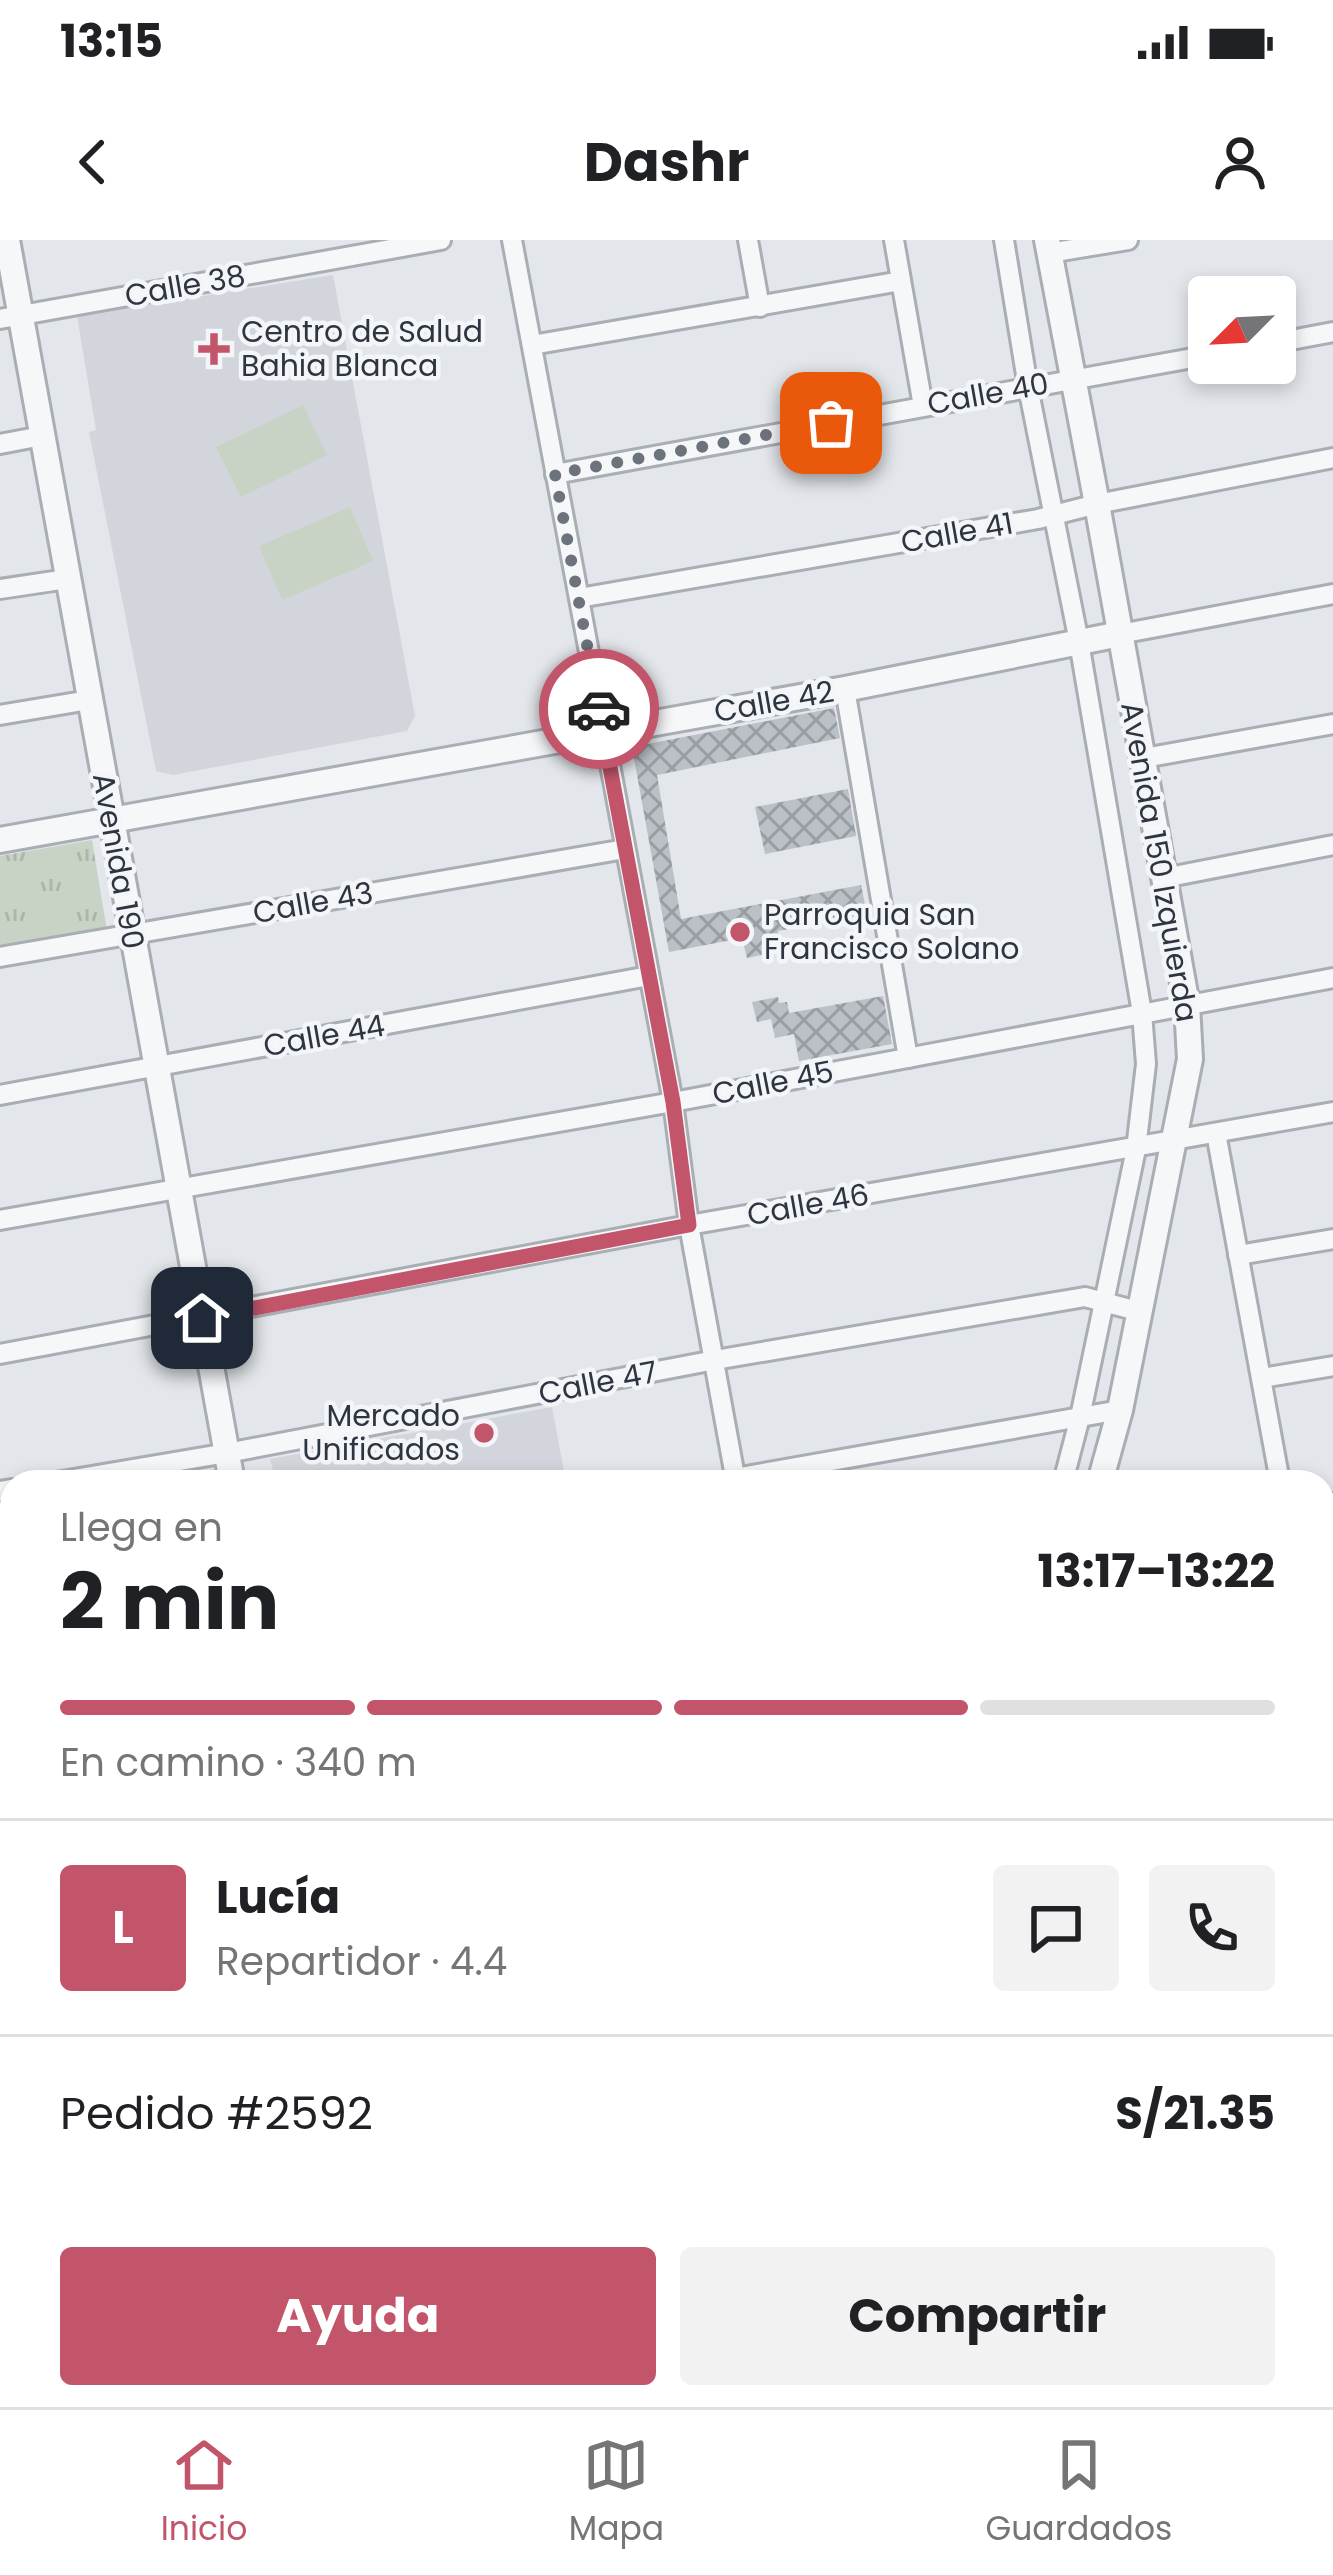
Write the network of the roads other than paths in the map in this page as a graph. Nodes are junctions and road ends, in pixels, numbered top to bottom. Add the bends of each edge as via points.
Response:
1 (7, 240) edge
2 (442, 240) edge
3 (512, 240) edge
4 (748, 240) edge
5 (894, 240) edge
6 (1004, 240) edge
7 (1128, 240) edge
8 (1048, 247) edge
9 (901, 281) junction
10 (760, 307) junction
11 (10, 317) edge
12 (1333, 332) edge
13 (1296, 339) edge
14 (532, 345) junction
15 (1188, 359) edge
16 (1072, 379) junction
17 (1028, 387) junction
18 (923, 406) junction
19 (42, 436) junction
20 (0, 443) edge
21 (1333, 458) edge
22 (555, 474) junction
23 (1097, 504) junction
24 (1054, 515) junction
25 (68, 579) junction
26 (0, 589) edge
27 (1333, 593) edge
28 (579, 598) junction
29 (1120, 634) junction
30 (1079, 642) junction
31 (845, 689) junction
32 (89, 700) junction
33 (0, 716) edge
34 (1333, 724) edge
35 (603, 732) junction
36 (1144, 758) junction
37 (110, 820) junction
38 (0, 840) edge
39 (1333, 845) edge
40 (625, 849) junction
41 (1164, 878) junction
42 (131, 934) junction
43 (0, 957) edge
44 (649, 976) junction
45 (1333, 978) edge
46 (1187, 1005) junction
47 (1142, 1013) junction
48 (908, 1058) junction
49 (156, 1066) junction
50 (0, 1095) edge
51 (673, 1102) junction
52 (1333, 1112) edge
53 (1216, 1133) junction
54 (1175, 1142) junction
55 (1136, 1149) junction
56 (178, 1190) junction
57 (0, 1220) edge
58 (689, 1225) junction
59 (1333, 1239) edge
60 (1238, 1255) junction
61 (1104, 1302) junction
62 (1141, 1312) junction
63 (202, 1318) junction
64 (0, 1354) edge
65 (715, 1360) junction
66 (1333, 1366) edge
67 (1262, 1378) junction
68 (1120, 1410) junction
69 (1080, 1417) junction
70 (227, 1453) junction
71 (127, 1470) edge
72 (230, 1470) edge
73 (733, 1470) edge
74 (790, 1470) edge
75 (1067, 1470) edge
76 (1103, 1470) edge
77 (1278, 1470) edge

1 - 11 street, Avenida 190
2 - 11 street, Calle 38
3 - 14 street
4 - 10 street
5 - 9 street
6 - 17 street, Avenida 150 Izquierda
7 - 8 street
8 - 16 street, Avenida 150 Izquierda
9 - 10 street
9 - 18 street
10 - 14 street
11 - 19 street, Avenida 190
12 - 13 street
14 - 22 street
15 - 16 street, Calle 40
16 - 17 street, Calle 40
16 - 23 street, Avenida 150 Izquierda
17 - 18 street, Calle 40
17 - 24 street, Avenida 150 Izquierda
18 - 22 street, Calle 40
19 - 20 street
19 - 25 street, Avenida 190
21 - 23 street, Calle 41
22 - 28 street
23 - 24 street, Calle 41
23 - 29 street, Avenida 150 Izquierda
24 - 28 street, Calle 41
24 - 30 street, Avenida 150 Izquierda
25 - 26 street
25 - 32 street, Avenida 190
27 - 29 street, Calle 42
28 - 35 street
29 - 30 street, Calle 42
29 - 36 street, Avenida 150 Izquierda
30 - 31 street, Calle 42
30 - 47 street, Avenida 150 Izquierda
31 - 35 street, Calle 42
31 - 48 street
32 - 33 street
32 - 37 street, Avenida 190
34 - 36 street
35 - 37 street, Calle 42
35 - 40 street
36 - 41 street, Avenida 150 Izquierda
37 - 38 street, Calle 42
37 - 42 street, Avenida 190
39 - 41 street
40 - 42 street, Calle 43
40 - 44 street
41 - 46 street, Avenida 150 Izquierda
42 - 43 street, Calle 43
42 - 49 street, Avenida 190
44 - 49 street, Calle 44
44 - 51 street
45 - 46 street, Calle 45
46 - 47 street, Calle 45
46 - 54 street, Avenida 150 Izquierda via 1190,1059
47 - 48 street, Calle 45
47 - 55 street, Avenida 150 Izquierda via 1146,1064
48 - 51 street, Calle 45
49 - 50 street, Calle 44
49 - 56 street, Avenida 190
51 - 56 street, Calle 45
51 - 58 street
52 - 53 street, Calle 46
53 - 54 street, Calle 46
53 - 60 street
54 - 55 street, Calle 46
54 - 62 street, Avenida 150 Izquierda
55 - 58 street, Calle 46
55 - 61 street, Avenida 150 Izquierda
56 - 57 street, Calle 45
56 - 63 street, Avenida 190
58 - 63 street, Calle 46
58 - 65 street
59 - 60 street
60 - 67 street
61 - 62 street, Calle 47
61 - 65 street, Calle 47 via 1085,1297
61 - 69 street, Avenida 150 Izquierda
62 - 68 street, Avenida 150 Izquierda
63 - 64 street, Calle 46
63 - 70 street, Avenida 190
65 - 70 street, Calle 47
65 - 73 street
66 - 67 street
67 - 77 street
68 - 69 street
68 - 76 street, Avenida 150 Izquierda
69 - 74 street
69 - 75 street, Avenida 150 Izquierda
70 - 71 street, Calle 47
70 - 72 street, Avenida 190

